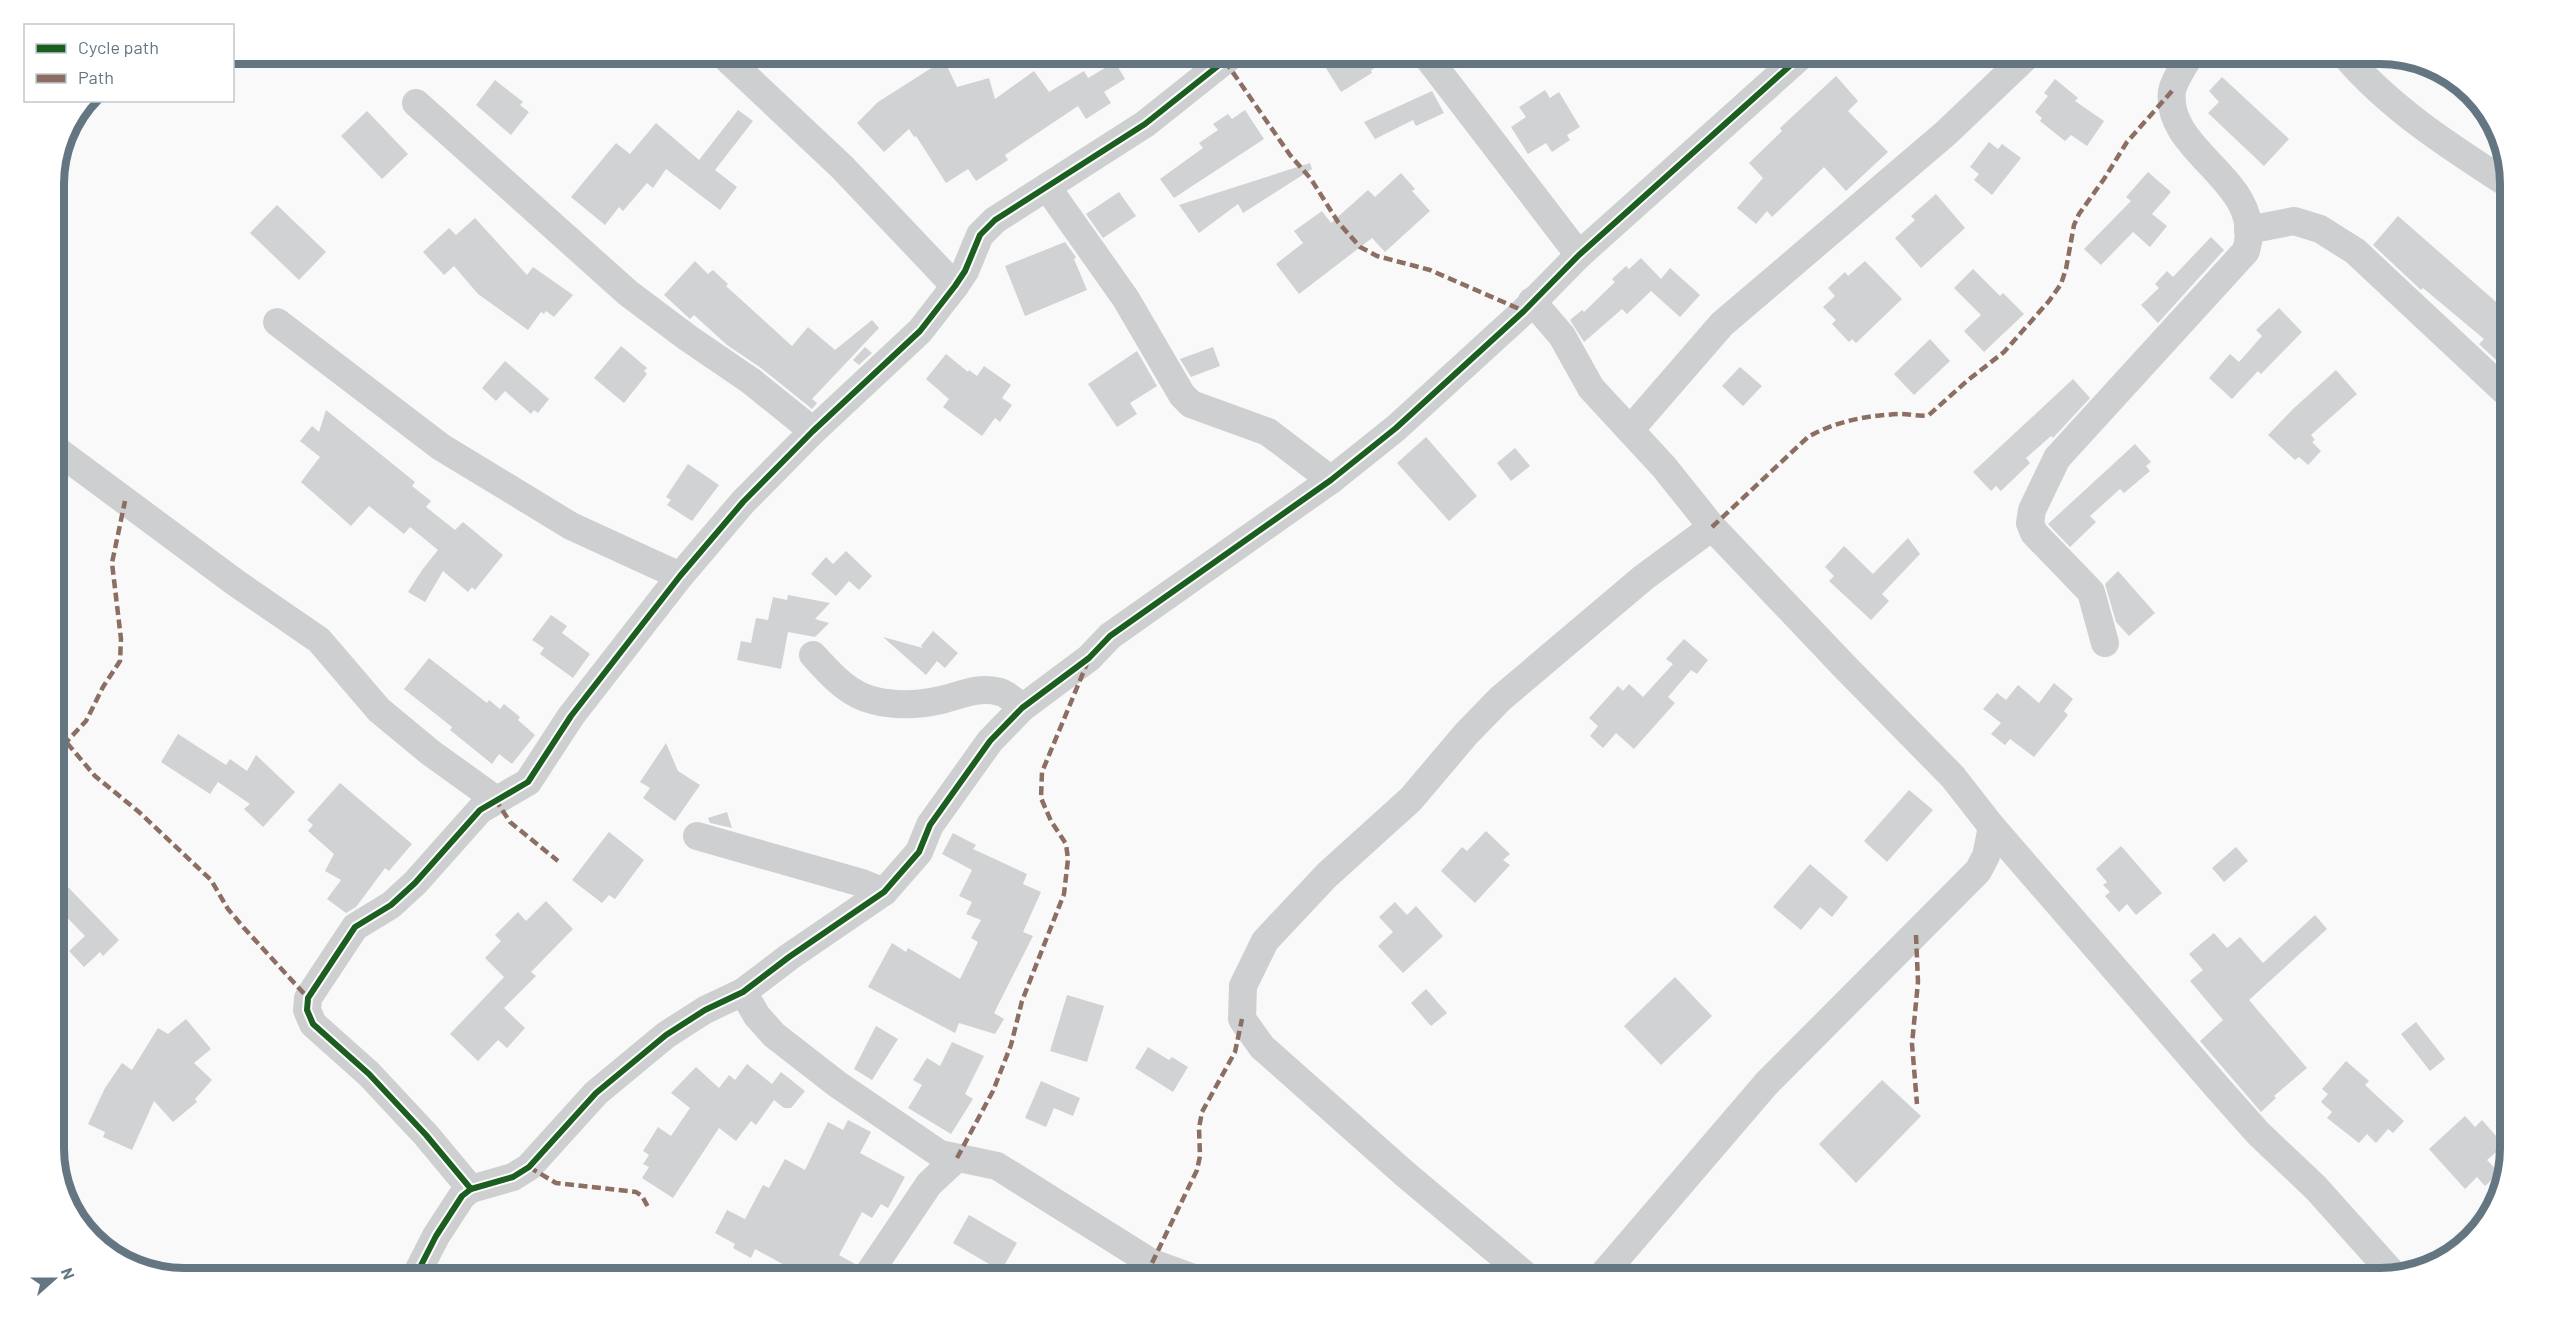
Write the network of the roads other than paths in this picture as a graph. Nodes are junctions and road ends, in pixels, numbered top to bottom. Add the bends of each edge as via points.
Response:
1 (733, 64) edge
2 (1220, 64) edge
3 (1433, 64) edge
4 (1792, 64) edge
5 (2018, 64) edge
6 (2185, 64) edge
7 (2354, 64) edge
8 (416, 103) dead end
9 (2500, 179) edge
10 (1047, 187) junction
11 (2248, 230) junction
12 (1579, 255) junction
13 (955, 286) junction
14 (1532, 302) junction
15 (277, 322) dead end
16 (2500, 387) edge
17 (1630, 430) junction
18 (813, 431) junction
19 (65, 456) edge
20 (1331, 480) junction
21 (1712, 526) junction
22 (680, 576) junction
23 (2104, 643) dead end
24 (813, 655) dead end
25 (1023, 708) junction
26 (495, 799) junction
27 (1992, 827) junction
28 (697, 836) dead end
29 (2020, 858) junction
30 (1978, 871) junction
31 (884, 892) junction
32 (743, 992) junction
33 (957, 1158) junction
34 (471, 1189) junction
35 (420, 1268) edge
36 (872, 1268) edge
37 (1166, 1268) edge
38 (1517, 1268) edge
39 (1608, 1268) edge
40 (2387, 1268) edge

1 - 13 street via 842,167
2 - 10 street via 1145,124
3 - 12 street
4 - 12 street
5 - 17 street via 1946,133 1722,324
6 - 11 street via 2172,91 2175,115 2182,133 2232,187
7 - 9 street via 2396,104
8 - 18 street via 628,293 751,381
10 - 13 street via 1007,210 980,235
10 - 20 street via 1126,299 1191,404 1268,432
11 - 16 street via 2294,221 2320,229 2355,251
11 - 23 street via 2248,243 2241,259 2057,458 2032,510 2030,523 2034,533 2091,592
12 - 14 street
13 - 18 street via 920,331
14 - 17 street via 1562,336 1591,388
14 - 20 street via 1396,428
15 - 22 street via 441,447 571,526
17 - 21 street
18 - 22 street via 743,502
19 - 26 street via 319,640 380,710
20 - 25 street via 1119,630
21 - 27 street via 1953,777
21 - 38 street via 1643,578 1500,699 1411,799 1327,874 1265,941 1243,986 1242,1019 1262,1047
22 - 26 street via 571,716 528,782
24 - 25 street via 848,689 870,700 918,704 990,690 1003,692
25 - 31 street via 990,741 930,825 919,852
26 - 34 street via 470,819 416,883 391,905 355,927 308,998 307,1010 313,1024 369,1074
27 - 29 street
27 - 30 street via 1986,856
28 - 31 street
29 - 30 street
29 - 40 street via 2258,1133 2316,1188
30 - 39 street via 1766,1084
31 - 32 street
32 - 33 street via 766,1028 795,1052 920,1141 940,1154
32 - 34 street via 666,1035 596,1093 529,1167 513,1177
33 - 36 street via 929,1184
33 - 37 street via 984,1162 1010,1172
34 - 35 street via 455,1203

